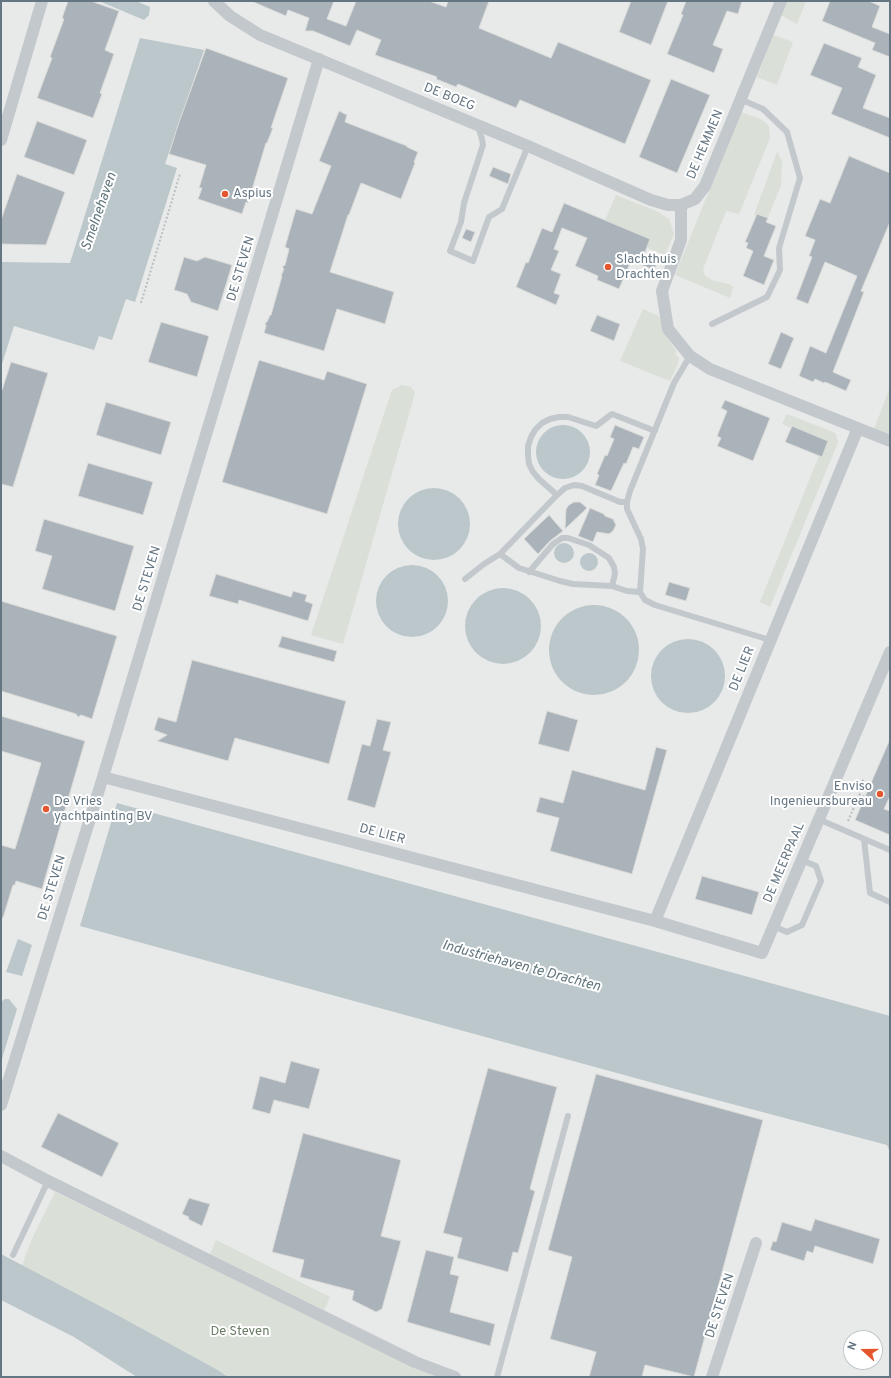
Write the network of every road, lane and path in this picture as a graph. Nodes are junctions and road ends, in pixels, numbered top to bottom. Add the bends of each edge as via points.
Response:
1 (42, 1) edge
2 (214, 1) edge
3 (781, 1) edge
4 (318, 59) junction
5 (740, 99) junction
6 (478, 125) junction
7 (1, 140) edge
8 (528, 146) junction
9 (180, 174) dead end
10 (681, 205) junction
11 (141, 303) dead end
12 (712, 324) dead end
13 (690, 356) junction
14 (858, 428) junction
15 (655, 431) junction
16 (890, 441) edge
17 (557, 495) junction
18 (627, 502) junction
19 (500, 554) junction
20 (529, 572) junction
21 (465, 579) dead end
22 (612, 586) junction
23 (640, 592) junction
24 (770, 640) junction
25 (890, 652) edge
26 (102, 777) junction
27 (862, 780) dead end
28 (859, 794) junction
29 (865, 797) dead end
30 (818, 819) junction
31 (848, 821) dead end
32 (864, 839) junction
33 (890, 850) edge
34 (801, 860) junction
35 (890, 902) edge
36 (654, 920) junction
37 (773, 926) junction
38 (762, 953) joint
39 (1, 1105) edge
40 (568, 1116) dead end
41 (1, 1156) edge
42 (48, 1181) junction
43 (756, 1242) dead end
44 (13, 1256) dead end
45 (455, 1377) edge
46 (497, 1377) edge
47 (712, 1377) edge

1 - 7 street
2 - 4 street, DE BOEG via 230,16 260,35
3 - 5 street, DE HEMMEN
4 - 6 street, DE BOEG
4 - 26 street, DE STEVEN
5 - 10 street, DE HEMMEN via 705,186 695,199
5 - 12 lane via 763,109 788,132 800,178 780,248 780,270 767,297
6 - 8 street, DE BOEG
6 - 8 lane via 483,145 450,251 473,260 489,218 502,209
8 - 10 street, DE BOEG via 651,200 668,205
9 - 11 path
10 - 13 street via 681,240 662,291 668,329
13 - 14 street via 710,369
13 - 15 lane via 674,383
14 - 16 street
14 - 24 street, DE LIER
15 - 17 lane via 612,414 596,426 568,417 550,419 542,423 531,437 528,455 533,472
15 - 18 lane
17 - 18 lane via 574,485 620,502
17 - 19 lane
18 - 23 lane via 627,509 643,549
19 - 20 lane
19 - 21 lane
20 - 22 lane via 573,584
20 - 22 lane via 553,544 562,538 568,538 589,545 609,558 614,567
22 - 23 lane
23 - 24 lane via 646,600 655,605
24 - 36 street, DE LIER
25 - 30 street, DE MEERPAAL
26 - 36 street, DE LIER
26 - 39 street, DE STEVEN
27 - 28 path via 864,782
28 - 29 path
28 - 31 path
30 - 32 lane
30 - 34 street, DE MEERPAAL
32 - 33 lane
32 - 35 lane via 870,893
34 - 37 street, DE MEERPAAL
34 - 37 lane via 816,866 821,881 802,926 788,932
36 - 38 street, DE LIER
37 - 38 street, DE MEERPAAL
40 - 46 lane
41 - 42 street
42 - 44 lane
42 - 45 street via 415,1362
43 - 47 street, DE STEVEN

